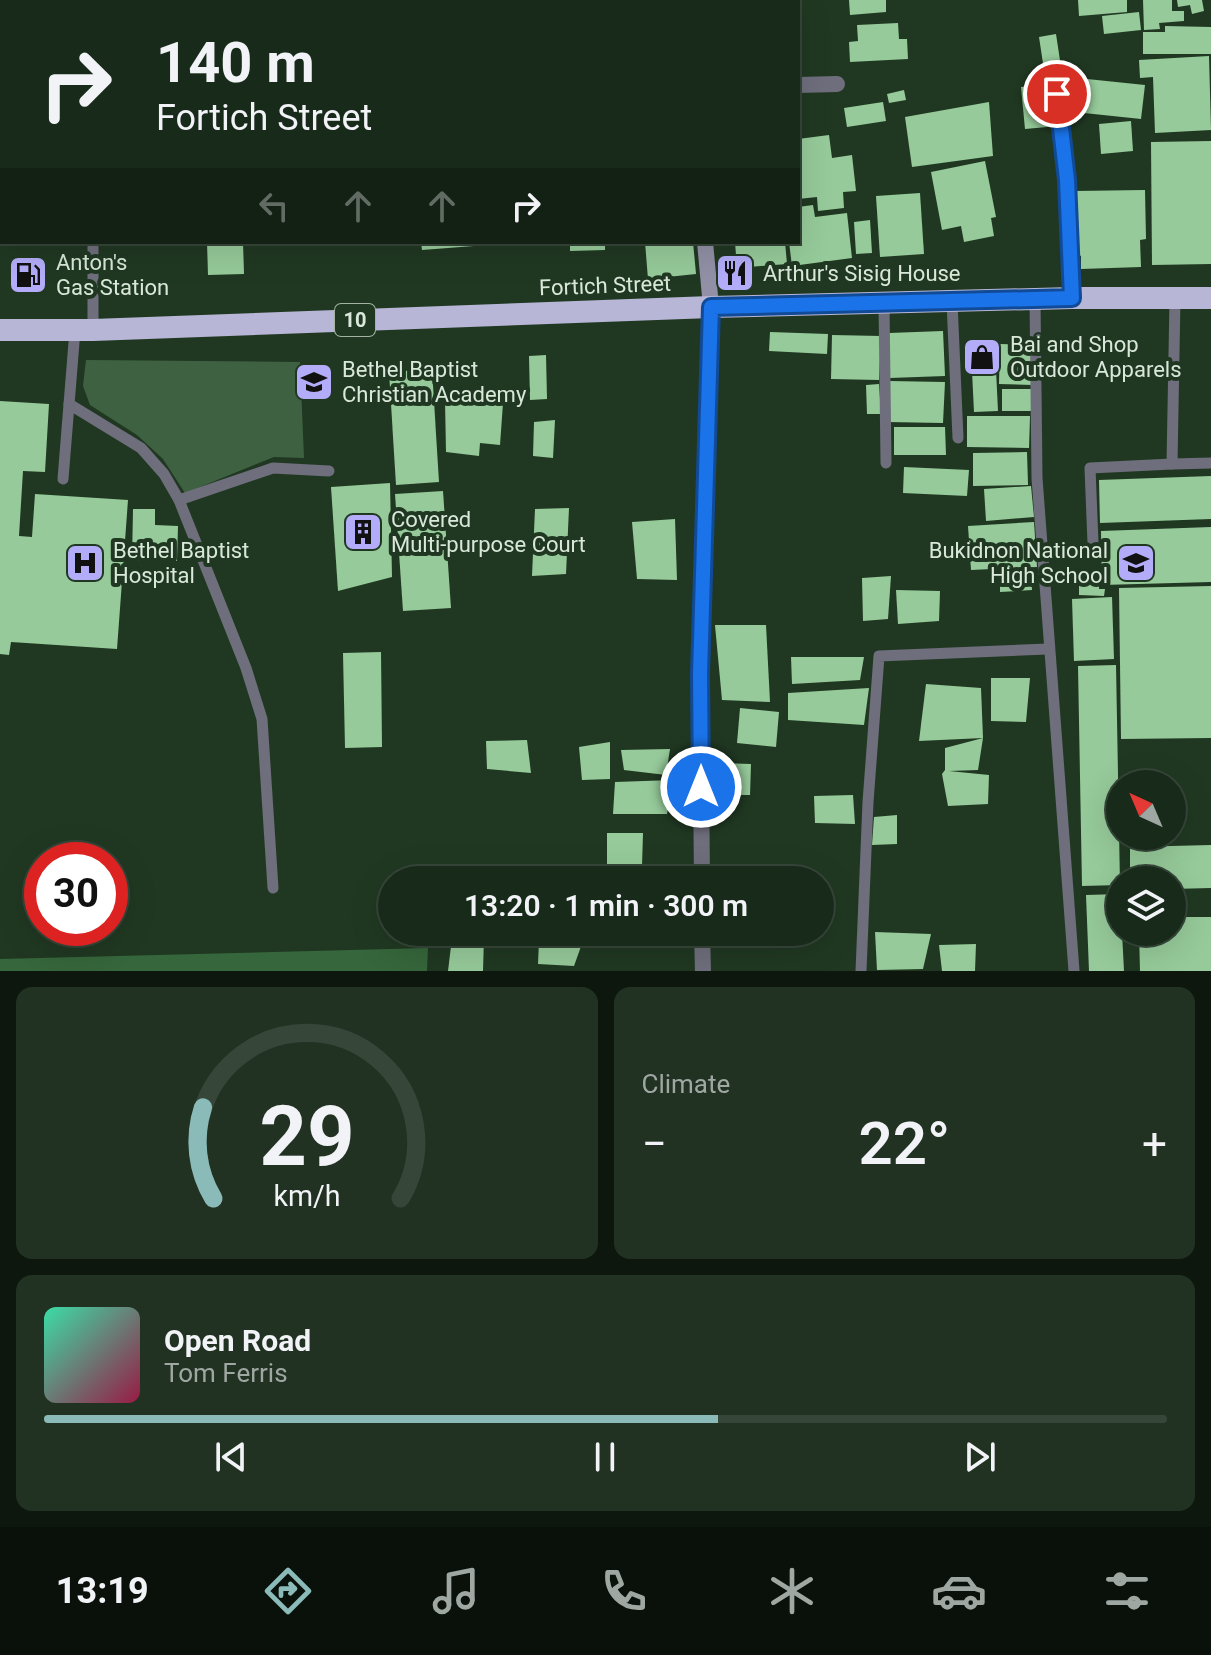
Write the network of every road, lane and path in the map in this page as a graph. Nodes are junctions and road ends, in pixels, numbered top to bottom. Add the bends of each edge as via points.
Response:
1 (1054, 72) dead end
2 (837, 84) dead end
3 (800, 85) edge
4 (93, 244) edge
5 (705, 244) edge
6 (1072, 298) junction
7 (1211, 298) edge
8 (1035, 299) junction
9 (1175, 299) junction
10 (952, 302) junction
11 (884, 303) junction
12 (711, 307) junction
13 (0, 330) edge
14 (84, 330) junction
15 (69, 404) junction
16 (958, 438) dead end
17 (886, 463) dead end
18 (1211, 463) edge
19 (1172, 464) junction
20 (329, 471) dead end
21 (63, 479) dead end
22 (179, 500) junction
23 (1093, 543) dead end
24 (1048, 649) junction
25 (702, 866) edge
26 (273, 888) dead end
27 (702, 946) edge
28 (703, 971) edge
29 (861, 971) edge
30 (1074, 971) edge

1 - 6 lane via 1067,180
2 - 3 street
4 - 14 lane
5 - 12 main road
6 - 8 highway, Fortich Street / 10
6 - 9 highway, Fortich Street / 10
7 - 9 highway, Fortich Street / 10
8 - 10 highway, Fortich Street / 10
8 - 24 lane via 1037,478
9 - 19 lane
10 - 11 highway, Fortich Street / 10
10 - 16 lane
11 - 12 highway, Fortich Street / 10
11 - 17 lane
12 - 14 highway, Fortich Street / 10
12 - 25 street via 700,674
13 - 14 highway, Fortich Street / 10
14 - 15 lane
15 - 21 lane
15 - 22 lane via 141,448
18 - 19 lane
19 - 23 lane via 1090,468
20 - 22 lane via 273,468
22 - 26 lane via 262,719
24 - 29 lane via 879,656
24 - 30 lane
27 - 28 street

